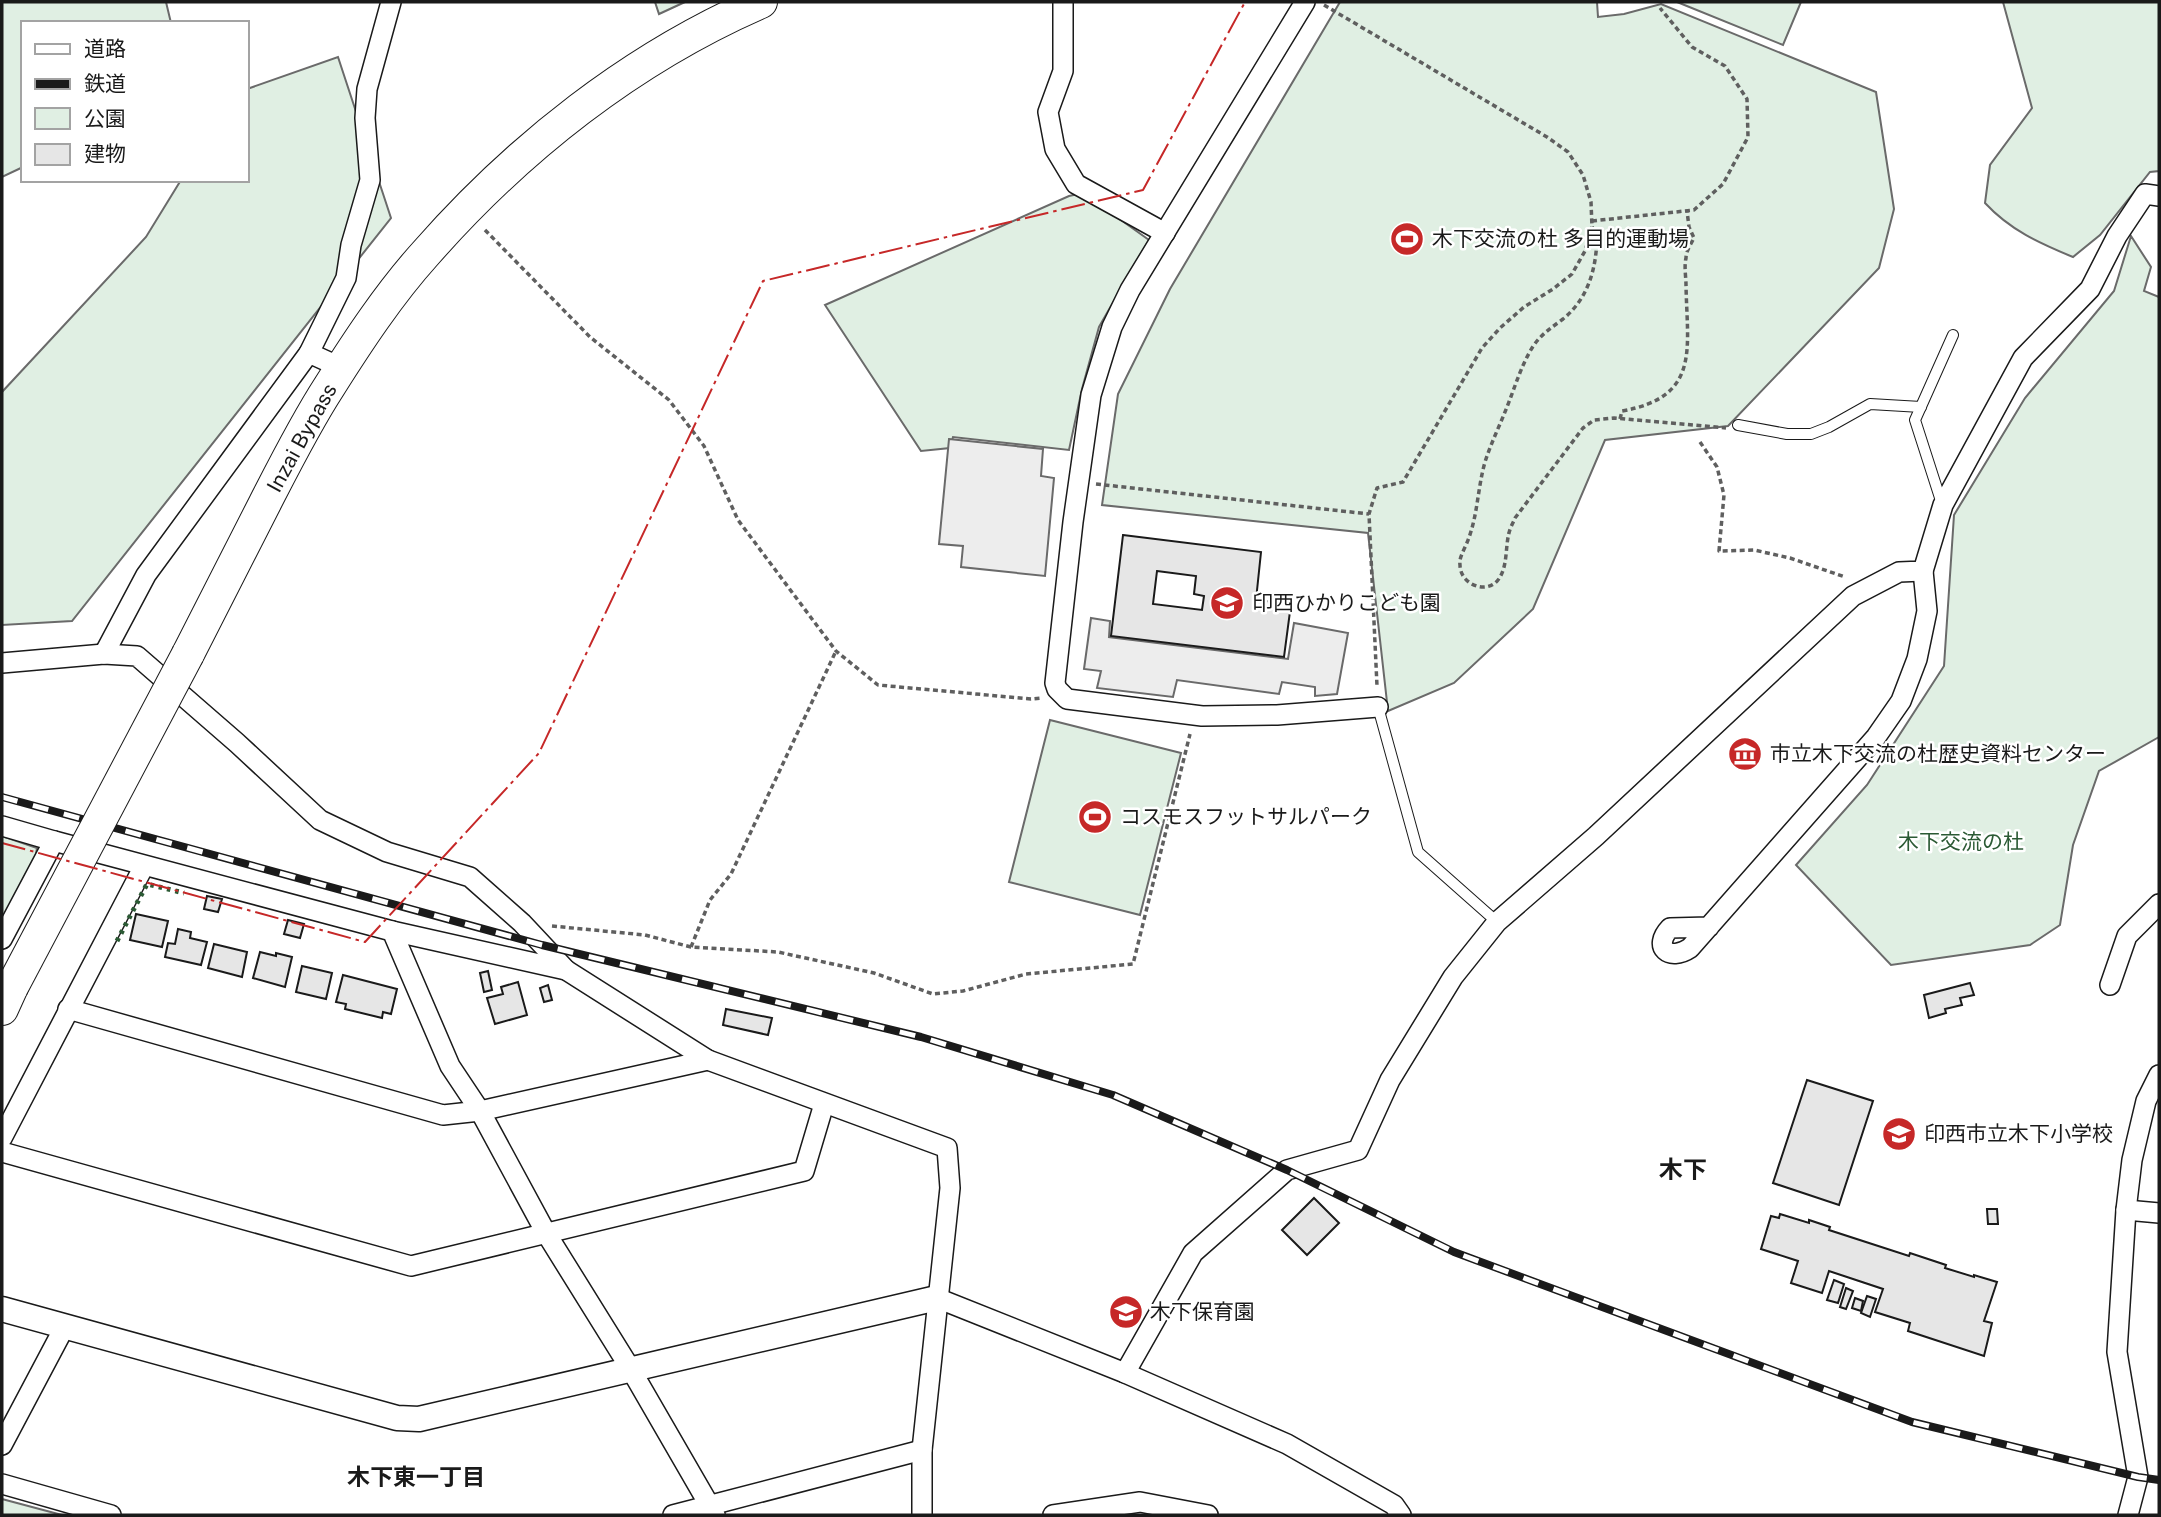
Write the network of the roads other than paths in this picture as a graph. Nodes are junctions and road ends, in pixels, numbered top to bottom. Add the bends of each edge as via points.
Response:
1 (391, 2) edge
2 (761, 2) edge
3 (1063, 2) edge
4 (1305, 2) edge
5 (2159, 196) edge
6 (1165, 233) junction
7 (1953, 335) dead end
8 (309, 353) junction
9 (342, 368) junction
10 (1921, 407) junction
11 (1738, 425) road end
12 (1943, 505) junction
13 (1923, 571) junction
14 (104, 654) junction
15 (2, 663) edge
16 (1378, 707) joint
17 (2, 826) edge
18 (54, 841) junction
19 (144, 866) junction
20 (2159, 904) edge
21 (1497, 922) junction
22 (1709, 927) dead end
23 (392, 931) junction
24 (2, 939) edge
25 (566, 970) junction
26 (2110, 985) dead end
27 (7, 998) edge
28 (68, 1009) junction
29 (708, 1060) junction
30 (2159, 1075) edge
31 (824, 1104) junction
32 (480, 1111) junction
33 (2, 1138) edge
34 (2, 1152) edge
35 (2126, 1210) junction
36 (2159, 1213) edge
37 (545, 1233) junction
38 (937, 1298) junction
39 (2, 1309) edge
40 (64, 1328) junction
41 (630, 1368) junction
42 (1125, 1373) junction
43 (2, 1445) edge
44 (922, 1450) junction
45 (2, 1484) edge
46 (713, 1511) edge
47 (111, 1515) edge
48 (673, 1515) edge
49 (922, 1515) edge
50 (1053, 1515) edge
51 (1208, 1515) edge
52 (1401, 1515) edge
53 (2128, 1515) edge

1 - 8 street via 367,89 370,180 346,278
2 - 9 highway, Inzai Bypass via 721,19 615,84 553,129 425,254
3 - 6 street via 1063,71 1048,112 1055,149 1076,184
4 - 6 street
5 - 12 street via 2145,194 2090,289 2023,358
6 - 16 street via 1112,327 1091,395 1057,689 1067,699 1202,716
7 - 10 lane
8 - 9 street
8 - 14 street via 146,576
9 - 27 highway, Inzai Bypass, bridge via 294,447
10 - 11 lane via 1870,404 1811,434
10 - 12 lane via 1915,420
12 - 13 street
13 - 21 street via 1899,572 1853,596 1606,827
13 - 22 street via 1927,611 1917,659 1901,701 1876,737
14 - 15 street
14 - 25 street via 137,656 320,820 387,852 470,877
16 - 21 lane via 1418,852
17 - 18 street
18 - 19 street
18 - 24 street
19 - 23 street
19 - 28 street
20 - 26 street via 2127,936
21 - 42 street via 1452,977 1390,1080 1357,1150 1287,1170 1193,1253
23 - 25 street
23 - 32 street via 450,1066
25 - 29 street
28 - 32 street via 443,1115
28 - 33 street
29 - 31 street
29 - 32 street
30 - 35 street via 2147,1101 2132,1160
31 - 37 street via 804,1171
31 - 38 street via 947,1148 950,1188
32 - 37 street
34 - 37 street via 411,1266
35 - 36 street
35 - 53 street via 2117,1352 2138,1477
37 - 41 street
38 - 41 street
38 - 42 street
38 - 44 street
39 - 40 street
40 - 41 street via 397,1418 419,1419
40 - 43 street
41 - 46 street
42 - 52 street via 1287,1444 1394,1505
44 - 46 street
44 - 49 street
45 - 47 street
46 - 48 street
50 - 51 street via 1140,1502

